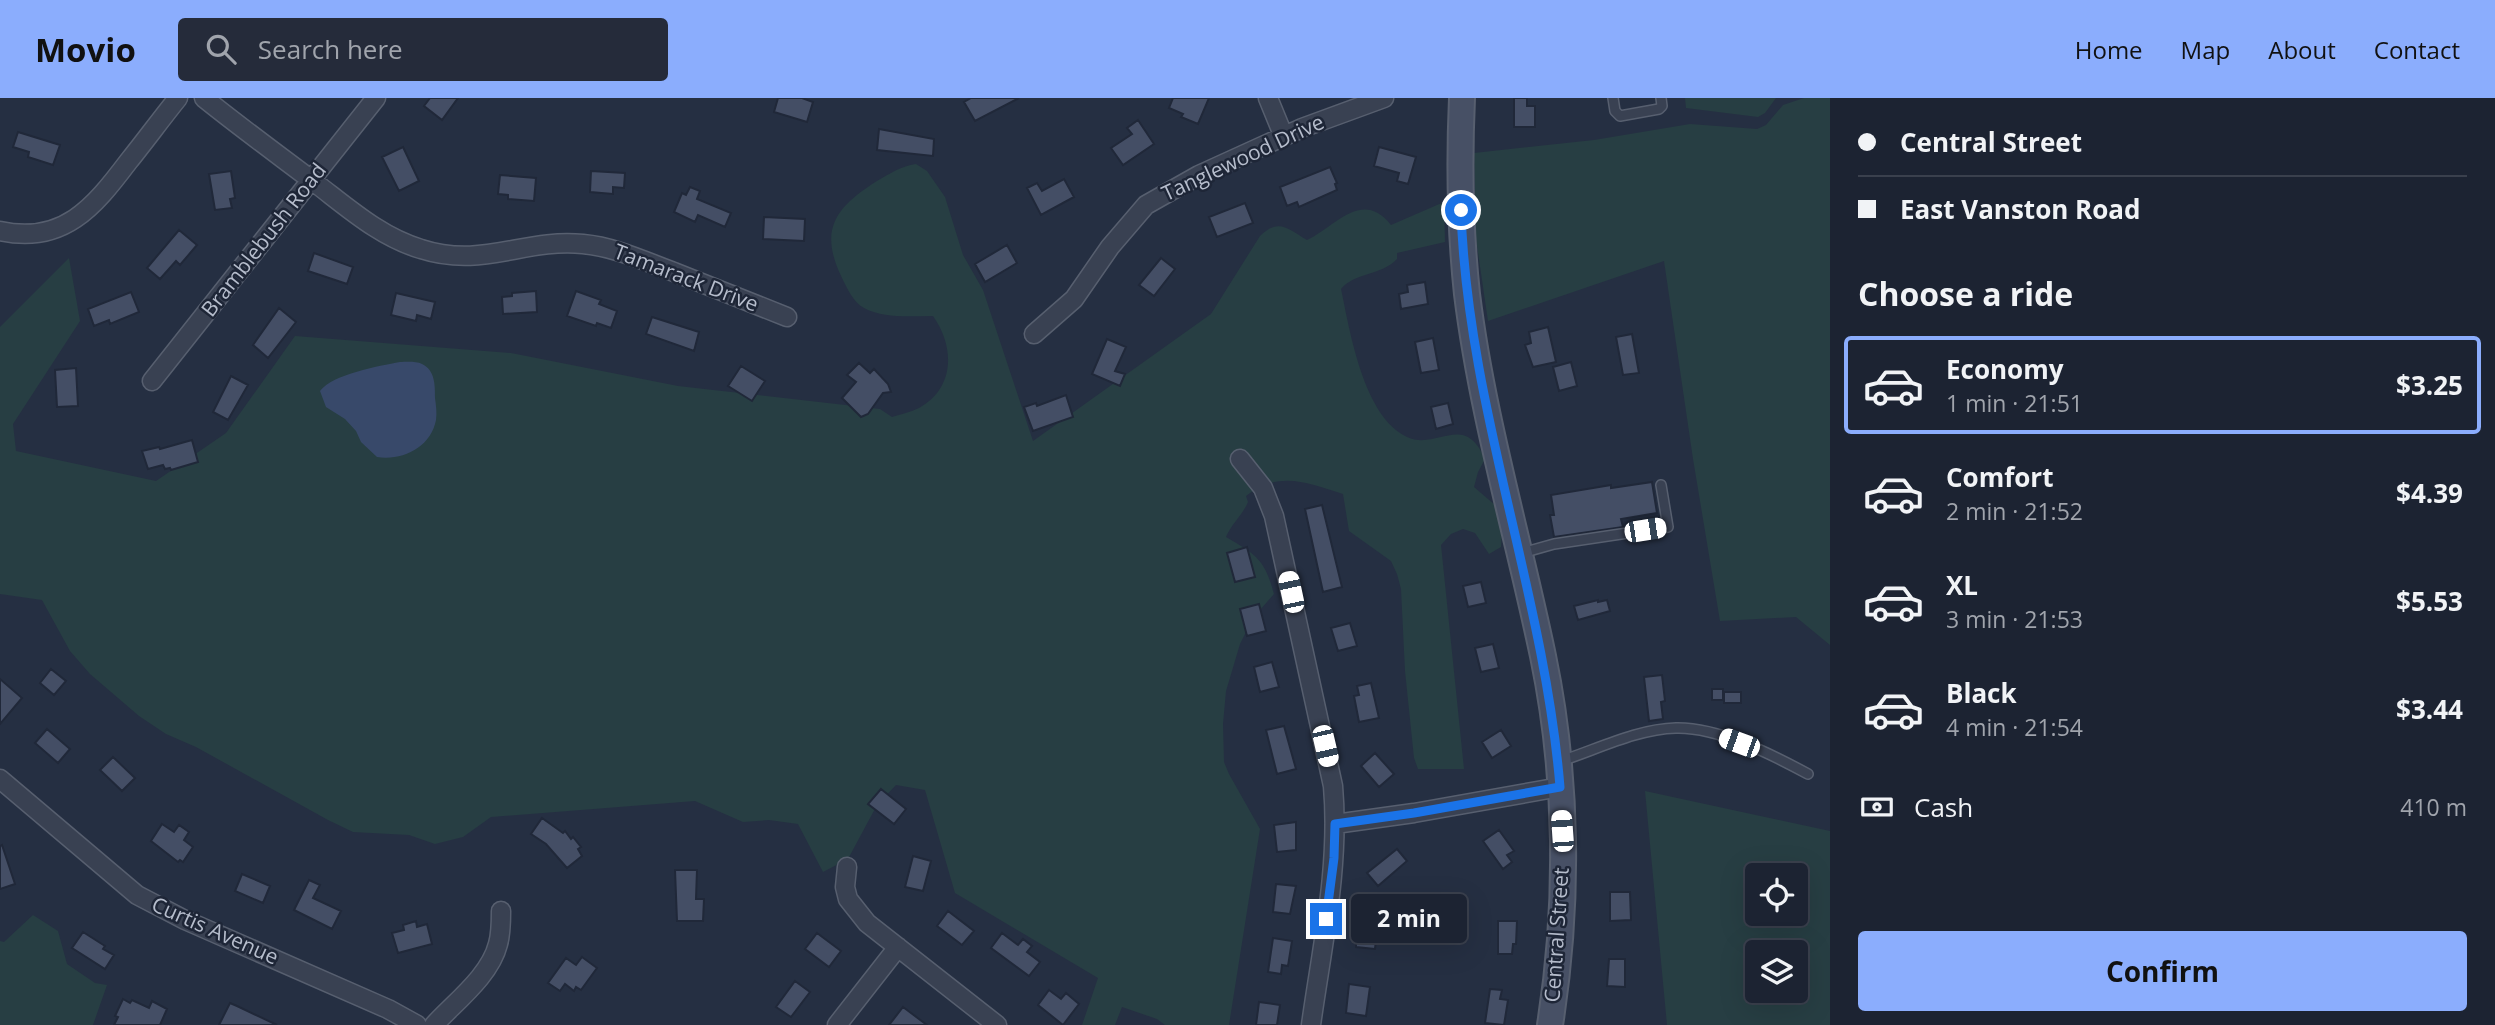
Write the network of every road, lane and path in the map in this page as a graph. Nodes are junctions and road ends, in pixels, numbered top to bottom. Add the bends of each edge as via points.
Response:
1 (178, 98) edge
2 (204, 98) edge
3 (376, 98) edge
4 (1268, 98) edge
5 (1384, 98) edge
6 (1462, 98) edge
7 (1613, 98) edge
8 (1661, 98) edge
9 (1284, 136) junction
10 (311, 180) junction
11 (0, 231) edge
12 (787, 317) dead end
13 (1034, 334) dead end
14 (152, 381) dead end
15 (1240, 459) dead end
16 (1661, 485) dead end
17 (1519, 554) junction
18 (1808, 774) dead end
19 (1559, 775) junction
20 (0, 779) edge
21 (1335, 824) junction
22 (847, 867) dead end
23 (501, 911) dead end
24 (898, 947) junction
25 (417, 1025) edge
26 (434, 1025) edge
27 (837, 1025) edge
28 (997, 1025) edge
29 (1311, 1025) edge
30 (1550, 1025) edge

1 - 11 street via 83,215 45,232
2 - 10 street, Tamarack Drive
3 - 10 street, Bramblebush Road
4 - 9 street
5 - 9 street, Tanglewood Drive
6 - 17 main road, Central Street via 1461,205 1468,295
7 - 8 lane via 1620,116 1659,109
9 - 13 street, Tanglewood Drive via 1146,205 1074,299
10 - 12 street, Tamarack Drive via 385,233 424,250 466,257 555,243 598,246
10 - 14 street, Bramblebush Road
15 - 21 street via 1263,488 1273,516 1331,771
16 - 17 lane via 1668,527 1554,544
17 - 19 main road, Central Street via 1543,658
18 - 19 lane via 1760,750 1685,728 1633,736
19 - 21 street via 1403,815
19 - 30 main road, Central Street via 1562,899
20 - 25 street, Curtis Avenue via 137,895
21 - 29 street
22 - 24 street via 848,899 867,923
23 - 26 street via 494,956
24 - 27 street
24 - 28 street

